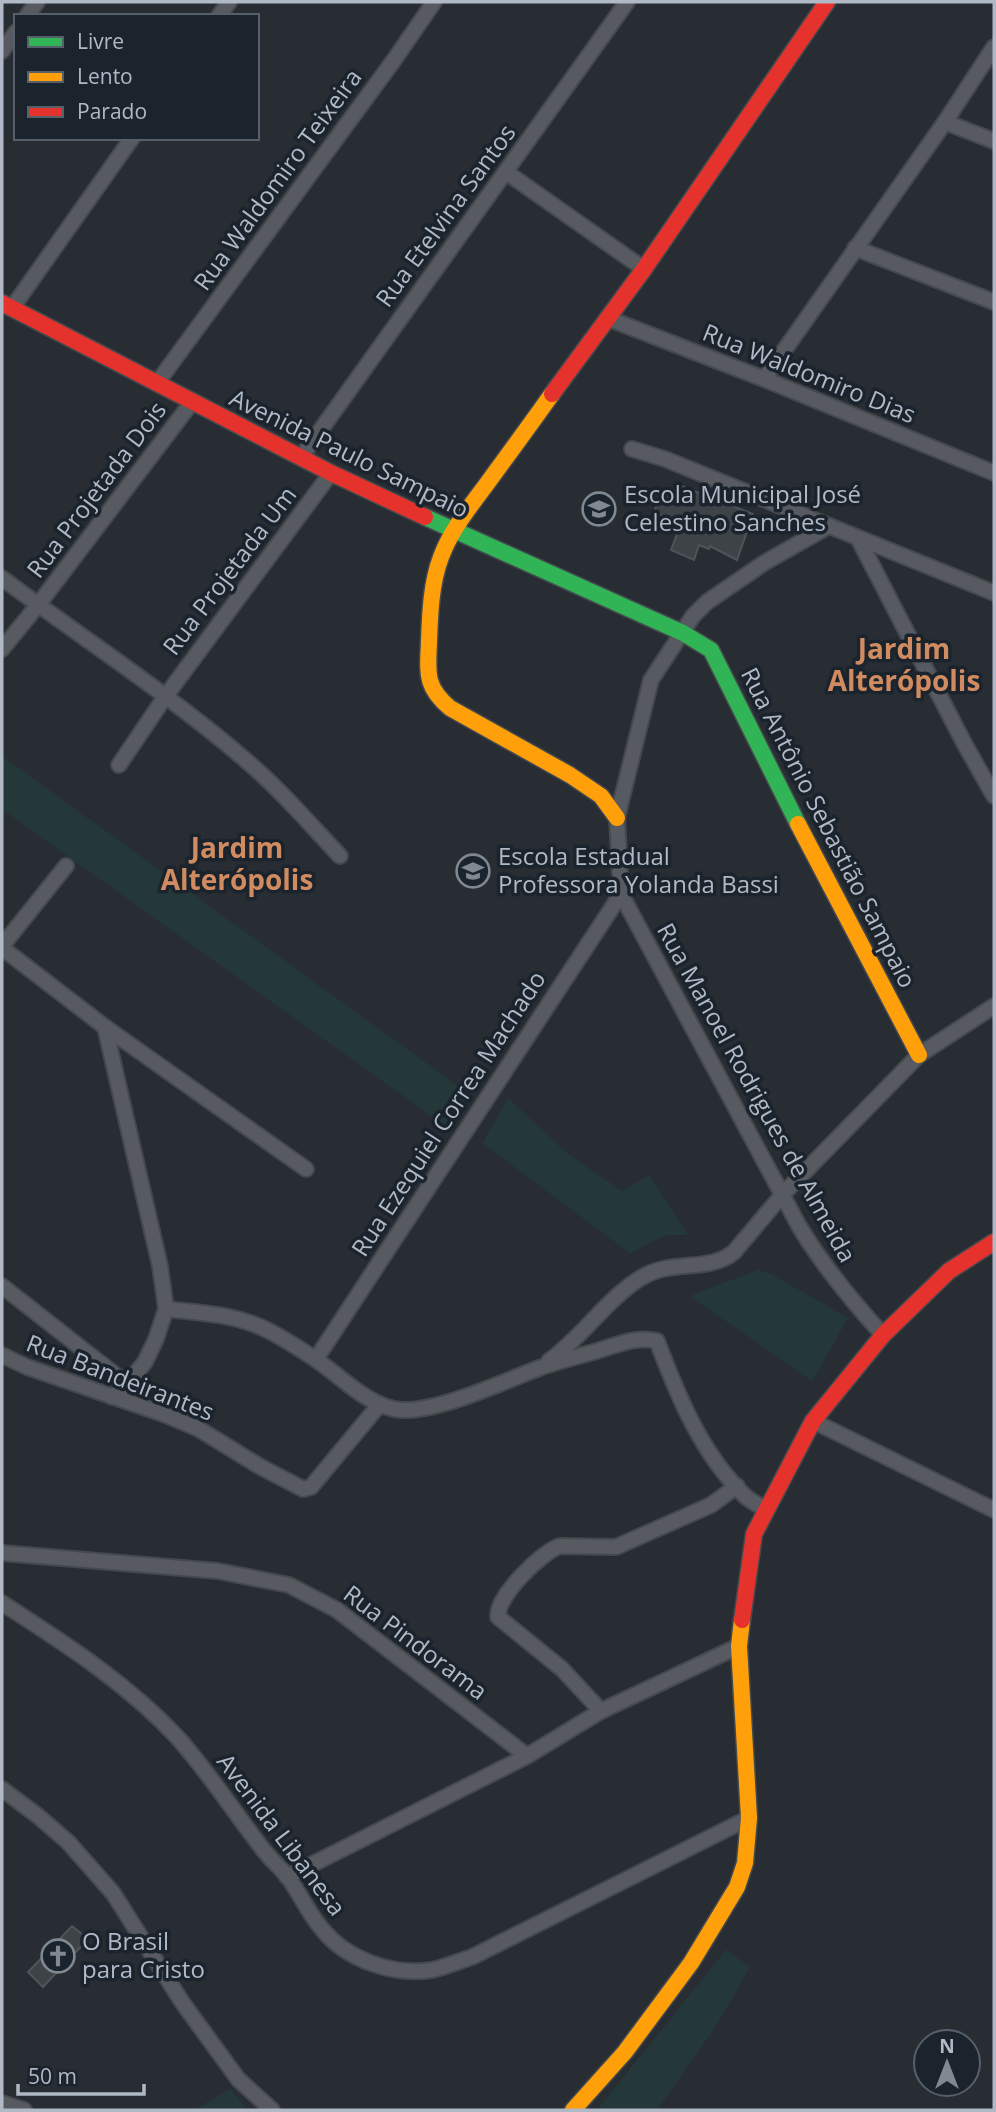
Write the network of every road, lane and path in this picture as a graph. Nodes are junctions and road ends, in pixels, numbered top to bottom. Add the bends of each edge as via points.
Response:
1 (434, 2) edge
2 (627, 2) edge
3 (827, 2) edge
4 (14, 35) edge
5 (994, 47) edge
6 (2, 51) edge
7 (945, 122) junction
8 (131, 140) edge
9 (994, 141) edge
10 (506, 172) junction
11 (856, 248) junction
12 (644, 269) junction
13 (994, 302) edge
14 (7, 305) edge
15 (607, 318) junction
16 (764, 379) junction
17 (157, 383) junction
18 (192, 402) junction
19 (632, 449) dead end
20 (302, 456) junction
21 (331, 472) junction
22 (994, 473) edge
23 (829, 526) junction
24 (453, 530) junction
25 (858, 538) junction
26 (2, 578) edge
27 (994, 593) edge
28 (38, 605) junction
29 (683, 633) junction
30 (2, 649) edge
31 (165, 697) junction
32 (119, 765) dead end
33 (994, 796) edge
34 (617, 818) junction
35 (340, 856) dead end
36 (66, 866) dead end
37 (621, 894) junction
38 (2, 947) edge
39 (994, 1006) edge
40 (105, 1027) junction
41 (919, 1055) junction
42 (306, 1169) dead end
43 (783, 1194) junction
44 (994, 1242) edge
45 (2, 1286) edge
46 (166, 1309) junction
47 (883, 1335) junction
48 (2, 1355) edge
49 (316, 1359) junction
50 (538, 1369) junction
51 (127, 1384) junction
52 (112, 1397) junction
53 (380, 1404) junction
54 (813, 1421) junction
55 (737, 1486) junction
56 (766, 1510) junction
57 (994, 1510) edge
58 (2, 1553) edge
59 (2, 1603) edge
60 (739, 1646) junction
61 (601, 1711) junction
62 (527, 1756) junction
63 (2, 1789) edge
64 (749, 1818) junction
65 (288, 1877) junction
66 (2, 2103) edge
67 (24, 2110) edge
68 (272, 2110) edge
69 (573, 2110) edge

1 - 17 street, Rua Waldomiro Teixeira
2 - 10 street, Rua Etelvina Santos
3 - 12 street
4 - 6 street
5 - 7 street
7 - 9 street
7 - 11 street
8 - 14 street
10 - 12 street
10 - 20 street, Rua Etelvina Santos
11 - 13 street
11 - 16 street
12 - 15 street
14 - 17 street, Avenida Paulo Sampaio
15 - 16 street, Rua Waldomiro Dias
15 - 24 street
16 - 22 street, Rua Waldomiro Dias
17 - 18 street, Avenida Paulo Sampaio
18 - 20 street, Avenida Paulo Sampaio
18 - 28 street, Rua Projetada Dois
19 - 23 street
20 - 21 street, Avenida Paulo Sampaio
21 - 24 street, Avenida Paulo Sampaio
21 - 31 street, Rua Projetada Um
23 - 25 street
23 - 29 street, Rua Manoel Rodrigues de Almeida via 707,601
24 - 29 street, Avenida Paulo Sampaio
24 - 34 street via 434,588 428,670 431,687 450,708 601,796
25 - 27 street
25 - 33 street
26 - 28 street
28 - 30 street, Rua Projetada Dois
28 - 31 street
29 - 34 street, Rua Manoel Rodrigues de Almeida via 651,680
29 - 41 street, Rua Antônio Sebastião Sampaio via 711,650
31 - 32 street, Rua Projetada Um
31 - 35 street via 276,786
34 - 37 street, Rua Manoel Rodrigues de Almeida
36 - 38 street
37 - 43 street, Rua Manoel Rodrigues de Almeida
37 - 49 street, Rua Ezequiel Correa Machado
38 - 40 street
39 - 41 street
40 - 42 street
40 - 46 street
41 - 43 street
43 - 47 street, Rua Manoel Rodrigues de Almeida via 817,1257
43 - 50 street via 725,1260 649,1273
44 - 47 street via 949,1271
45 - 51 street
46 - 49 street via 247,1321
46 - 51 street via 145,1363
47 - 54 street
48 - 52 street, Rua Bandeirantes
49 - 53 street
50 - 53 street via 429,1406 404,1410
50 - 55 street via 635,1339 657,1341 691,1423
51 - 52 street
52 - 53 street, Rua Bandeirantes via 199,1430 303,1489 311,1487
54 - 56 street
54 - 57 street
55 - 56 street
55 - 61 street via 711,1505 615,1547 552,1548 527,1569 500,1604 498,1617 562,1669
56 - 60 street via 754,1534
58 - 62 street, Rua Pindorama via 218,1571 289,1585 337,1610
59 - 65 street, Avenida Libanesa via 70,1647 149,1709 180,1740
60 - 61 street
60 - 64 street
61 - 62 street
62 - 65 street
63 - 68 street via 68,1842 113,1893 182,2002 238,2079
64 - 65 street, Avenida Libanesa via 472,1957 433,1970 396,1970 346,1951 306,1910
64 - 69 street via 745,1863 723,1912 625,2052
66 - 67 street

